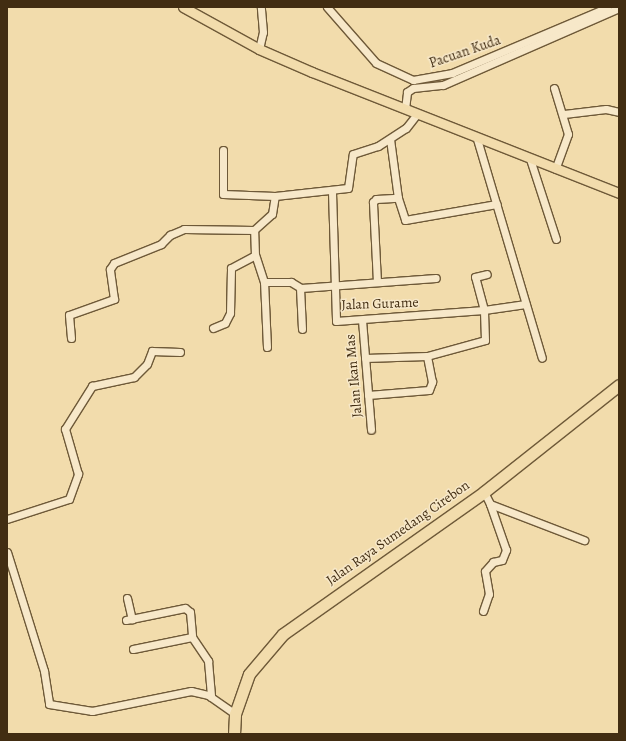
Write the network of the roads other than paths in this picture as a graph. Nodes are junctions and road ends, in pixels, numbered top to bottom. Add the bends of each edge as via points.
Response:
1 (182, 7) edge
2 (261, 7) edge
3 (327, 7) edge
4 (608, 7) edge
5 (619, 8) edge
6 (259, 49) junction
7 (554, 88) dead end
8 (404, 109) junction
9 (619, 112) edge
10 (417, 114) junction
11 (564, 114) junction
12 (390, 138) junction
13 (477, 139) junction
14 (222, 150) dead end
15 (530, 159) junction
16 (555, 169) junction
17 (332, 192) junction
18 (619, 193) edge
19 (275, 196) junction
20 (398, 198) junction
21 (497, 204) junction
22 (254, 230) junction
23 (556, 239) dead end
24 (255, 255) junction
25 (487, 274) dead end
26 (436, 278) dead end
27 (264, 282) junction
28 (377, 282) junction
29 (336, 286) junction
30 (300, 288) junction
31 (526, 304) junction
32 (484, 310) junction
33 (362, 320) junction
34 (213, 328) dead end
35 (302, 329) dead end
36 (71, 338) dead end
37 (267, 347) dead end
38 (180, 352) dead end
39 (427, 356) junction
40 (365, 358) junction
41 (542, 358) dead end
42 (619, 385) edge
43 (368, 395) junction
44 (371, 430) dead end
45 (484, 492) junction
46 (490, 504) junction
47 (7, 519) edge
48 (584, 540) dead end
49 (7, 552) edge
50 (127, 598) dead end
51 (483, 611) dead end
52 (192, 638) junction
53 (133, 649) dead end
54 (212, 697) junction
55 (234, 714) junction
56 (234, 734) edge

1 - 6 main road
2 - 6 street via 263,32
3 - 4 street, Pacuan Kuda via 376,63 413,80 452,73
5 - 8 street via 443,85 413,88 407,92
6 - 8 main road
7 - 11 street
8 - 10 main road
9 - 11 street via 606,109
10 - 12 street
10 - 13 main road
11 - 16 street via 568,134
12 - 17 street via 353,154 348,188
12 - 20 street
13 - 15 main road
13 - 21 street
14 - 19 street via 223,194
15 - 16 main road
15 - 23 street
16 - 18 main road
17 - 19 street
17 - 29 street, Jalan Gurame
19 - 22 street via 272,214
20 - 21 street via 405,220
20 - 28 street via 376,199 374,202
21 - 31 street
22 - 24 street
22 - 36 street via 184,229 170,235 161,244 111,265 114,299 72,313
24 - 27 street
24 - 34 street via 231,268 230,313 225,323
25 - 32 street via 475,277
26 - 28 street
27 - 30 street via 291,282
27 - 37 street
28 - 29 street
29 - 30 street
29 - 33 street, Jalan Gurame via 336,321
30 - 35 street
31 - 32 street, Jalan Gurame
31 - 41 street
32 - 33 street, Jalan Gurame
32 - 39 street via 485,340
33 - 40 street, Jalan Ikan Mas
38 - 47 street via 152,351 142,372 134,377 92,386 65,429 78,474 70,500
39 - 40 street
39 - 43 street via 432,382 428,390
40 - 43 street, Jalan Ikan Mas
42 - 45 highway, Jalan Raya Sumedang Cirebon
43 - 44 street, Jalan Ikan Mas
45 - 46 street
45 - 55 highway, Jalan Raya Sumedang Cirebon via 283,634 248,674
46 - 48 street
46 - 51 street via 506,550 502,560 493,562 485,571 488,594
49 - 54 street via 44,672 49,704 92,711 191,691
50 - 52 street via 129,619 185,608 190,612
52 - 53 street
52 - 54 street via 201,647 208,661
54 - 55 street
55 - 56 highway, Jalan Raya Sumedang Cirebon

